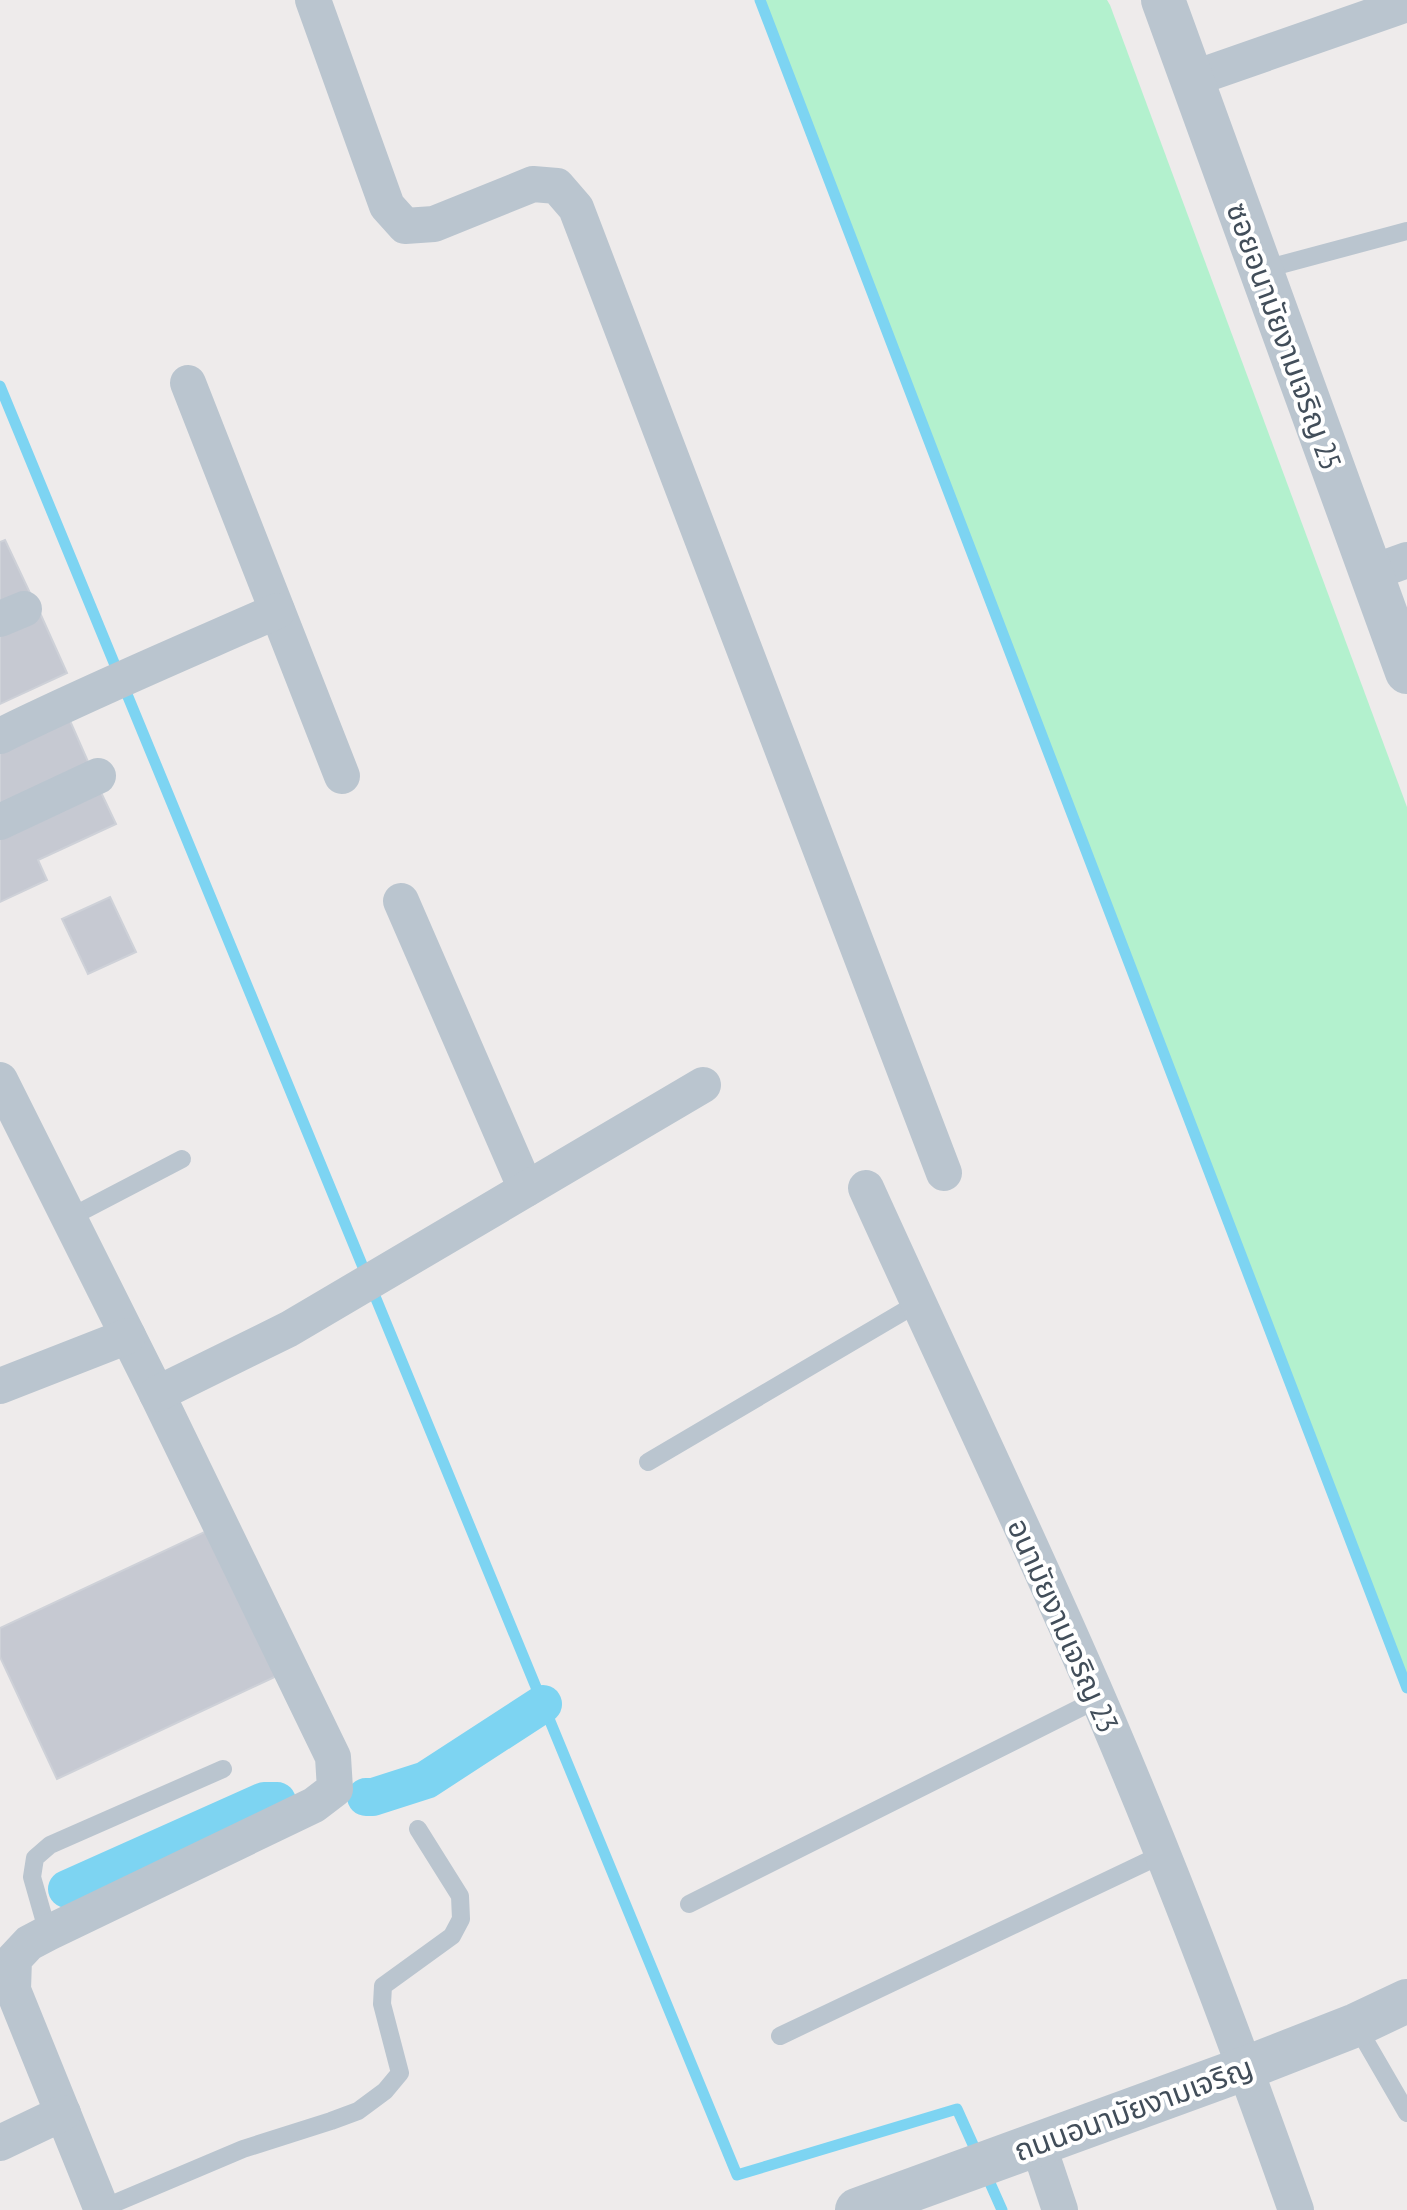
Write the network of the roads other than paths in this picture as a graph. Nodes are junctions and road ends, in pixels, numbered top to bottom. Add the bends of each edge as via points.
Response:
1 (313, 0) edge
2 (1163, 0) edge
3 (1407, 4) edge
4 (1192, 79) junction
5 (1407, 231) edge
6 (1261, 270) junction
7 (188, 383) dead end
8 (1389, 567) edge
9 (277, 611) junction
10 (1407, 672) edge
11 (0, 736) edge
12 (98, 776) dead end
13 (342, 776) dead end
14 (0, 822) edge
15 (401, 901) dead end
16 (0, 1080) edge
17 (703, 1085) dead end
18 (182, 1159) dead end
19 (944, 1173) dead end
20 (866, 1188) dead end
21 (526, 1189) junction
22 (69, 1218) junction
23 (918, 1303) junction
24 (128, 1336) junction
25 (0, 1386) edge
26 (157, 1394) junction
27 (648, 1462) dead end
28 (1098, 1699) junction
29 (223, 1769) dead end
30 (418, 1829) dead end
31 (1163, 1854) junction
32 (689, 1904) dead end
33 (48, 1933) junction
34 (7, 1953) edge
35 (1407, 2001) edge
36 (1356, 2025) junction
37 (780, 2036) dead end
38 (1246, 2068) junction
39 (63, 2113) junction
40 (1407, 2113) edge
41 (0, 2143) edge
42 (1019, 2150) junction
43 (862, 2209) edge
44 (102, 2210) edge
45 (1060, 2210) edge
46 (1296, 2210) edge

1 - 19 street via 387,206 405,226 434,224 533,184 557,186 576,208
2 - 4 street, ซอยอนามัยงามเจริญ 25
3 - 4 street
4 - 6 street, ซอยอนามัยงามเจริญ 25
5 - 6 lane
6 - 8 street, ซอยอนามัยงามเจริญ 25
7 - 9 street
8 - 10 street, ซอยอนามัยงามเจริญ 25
9 - 11 street
9 - 13 street
12 - 14 street
15 - 21 street
16 - 22 street
17 - 21 street
18 - 22 lane
20 - 23 street, อนามัยงามเจริญ 23
21 - 26 street via 289,1329
22 - 24 street
23 - 27 lane
23 - 28 street, อนามัยงามเจริญ 23
24 - 25 street
24 - 26 street
26 - 33 street via 333,1757 335,1789 314,1805
28 - 31 street, อนามัยงามเจริญ 23
28 - 32 lane
29 - 33 lane via 50,1845 35,1858 32,1877
30 - 44 lane via 460,1896 461,1919 452,1936 383,1986 382,2004 400,2073 358,2111 243,2149
31 - 37 lane
31 - 38 street, อนามัยงามเจริญ 23
33 - 34 street
34 - 39 street via 13,1990
35 - 36 street, ถนนอนามัยงามเจริญ
36 - 38 street, ถนนอนามัยงามเจริญ
36 - 40 lane
38 - 42 street, ถนนอนามัยงามเจริญ
38 - 46 street, อนามัยงามเจริญ 23
39 - 41 street
39 - 44 street
42 - 43 street, ถนนอนามัยงามเจริญ
42 - 45 street

